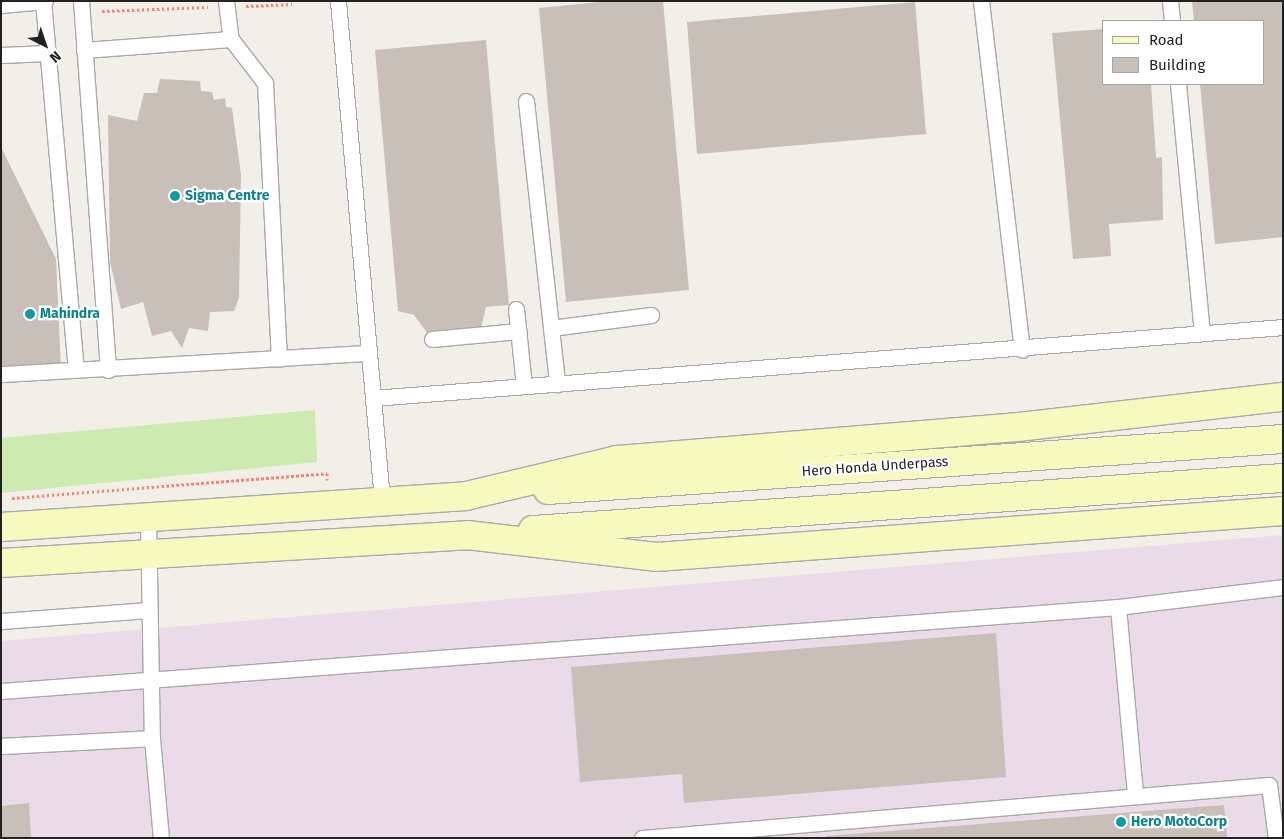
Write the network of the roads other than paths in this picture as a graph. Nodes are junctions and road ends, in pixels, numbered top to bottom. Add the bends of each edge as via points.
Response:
1 (44, 1) edge
2 (338, 1) edge
3 (981, 1) edge
4 (1170, 1) edge
5 (226, 4) edge
6 (1, 5) edge
7 (81, 7) edge
8 (1172, 20) edge
9 (231, 39) junction
10 (84, 50) junction
11 (48, 53) junction
12 (1, 55) edge
13 (1178, 85) edge
14 (526, 101) dead end
15 (516, 309) dead end
16 (651, 315) dead end
17 (1283, 327) edge
18 (550, 328) junction
19 (519, 331) junction
20 (1202, 332) junction
21 (432, 339) dead end
22 (1022, 350) junction
23 (367, 353) junction
24 (278, 359) junction
25 (76, 370) junction
26 (108, 370) junction
27 (1, 374) edge
28 (557, 384) junction
29 (524, 386) junction
30 (1283, 397) edge
31 (373, 398) junction
32 (1283, 439) edge
33 (1283, 478) edge
34 (466, 496) junction
35 (382, 500) junction
36 (1283, 511) edge
37 (148, 516) junction
38 (1, 527) edge
39 (467, 534) junction
40 (150, 554) junction
41 (1, 563) edge
42 (1283, 587) edge
43 (1118, 607) junction
44 (149, 610) junction
45 (1, 621) edge
46 (152, 681) junction
47 (1, 691) edge
48 (152, 738) junction
49 (1, 746) edge
50 (1135, 795) junction
51 (161, 838) edge
52 (642, 838) edge
53 (1276, 838) edge

1 - 6 lane
1 - 11 lane
2 - 23 lane
3 - 22 lane
4 - 8 lane
5 - 9 lane
7 - 10 lane
9 - 10 lane
9 - 24 lane via 265,83
10 - 26 lane
11 - 12 lane
11 - 25 lane
13 - 20 lane
14 - 18 lane
15 - 19 lane
16 - 18 lane
17 - 20 lane
18 - 28 lane
19 - 21 lane
19 - 29 lane
20 - 22 lane
22 - 28 lane
23 - 24 lane
23 - 31 lane
24 - 26 lane
25 - 26 lane
25 - 27 lane
28 - 29 lane
29 - 31 lane
30 - 34 main road via 1018,427 617,460
31 - 35 lane
32 - 34 main road, Hero Honda Underpass
33 - 39 main road
34 - 35 main road
35 - 37 main road
36 - 39 main road via 656,557
37 - 38 main road
37 - 40 lane
39 - 40 main road
40 - 41 main road
40 - 44 lane
42 - 43 lane
43 - 46 lane
43 - 50 lane
44 - 45 lane
44 - 46 lane
46 - 47 lane
46 - 48 lane
48 - 49 lane
48 - 51 lane
50 - 52 lane
50 - 53 lane via 1269,785

